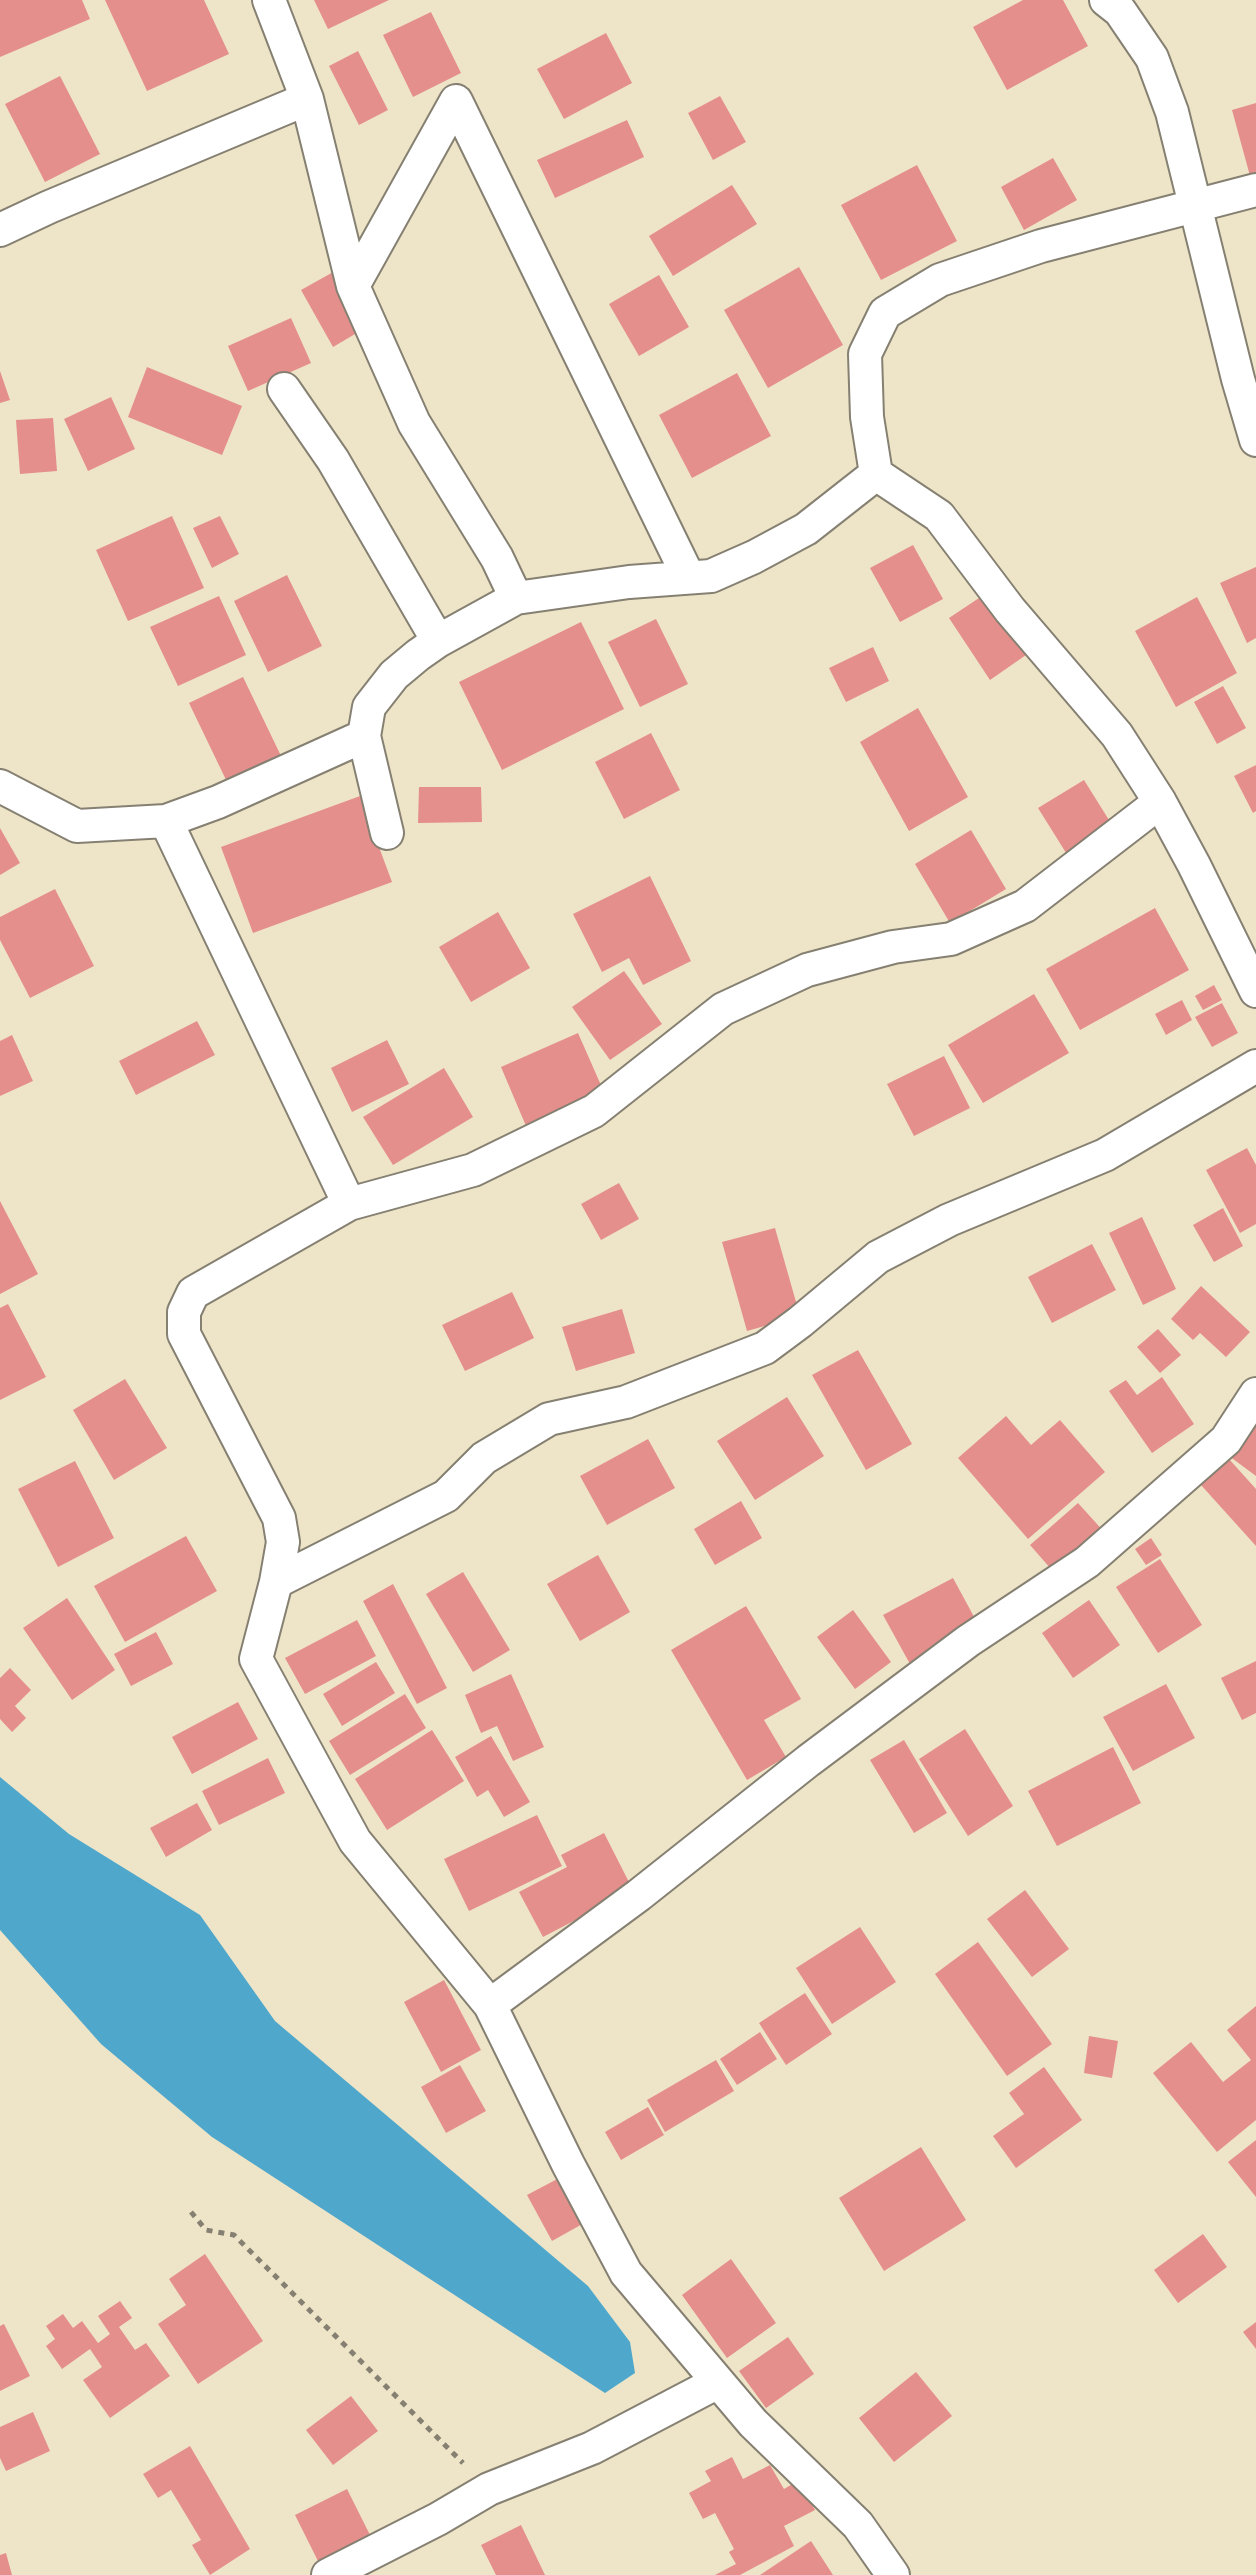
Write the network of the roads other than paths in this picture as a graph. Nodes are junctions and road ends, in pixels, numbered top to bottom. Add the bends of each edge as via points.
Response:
1 (269, 0) edge
2 (1106, 0) edge
3 (307, 99) junction
4 (1256, 190) edge
5 (1196, 205) junction
6 (0, 230) edge
7 (353, 286) junction
8 (284, 389) dead end
9 (1256, 440) edge
10 (876, 474) junction
11 (688, 576) junction
12 (516, 598) junction
13 (438, 641) junction
14 (364, 736) junction
15 (0, 786) edge
16 (1160, 802) junction
17 (166, 821) junction
18 (387, 833) dead end
19 (1256, 991) edge
20 (1256, 1066) edge
21 (349, 1204) junction
22 (1256, 1394) edge
23 (276, 1582) junction
24 (490, 2005) junction
25 (718, 2382) junction
26 (328, 2575) edge
27 (893, 2575) edge

1 - 3 street
2 - 5 street via 1120,11 1152,58
3 - 6 street
3 - 7 street
4 - 5 street
5 - 9 street
5 - 10 street via 1041,246 940,280 885,313 865,354
7 - 11 street via 456,101
7 - 12 street via 414,423
8 - 13 street via 333,460
10 - 11 street via 806,529 711,576
10 - 16 street via 939,516 1010,610 1117,735
11 - 12 street
12 - 13 street
13 - 14 street via 394,675 377,696 369,707
14 - 17 street
14 - 18 street
15 - 17 street via 77,826
16 - 19 street
16 - 21 street via 1025,906 951,939 893,947 807,970 723,1009 594,1111 473,1170
17 - 21 street
20 - 23 street via 1105,1155 949,1220 878,1257 765,1348 626,1402 549,1419 484,1458 446,1496
21 - 23 street via 193,1293 184,1312 184,1334 279,1518 283,1542
22 - 24 street via 1226,1440 1087,1562 968,1641
23 - 24 street via 256,1659 355,1841
24 - 25 street via 626,2273
25 - 26 street via 592,2448 489,2489
25 - 27 street via 858,2525

